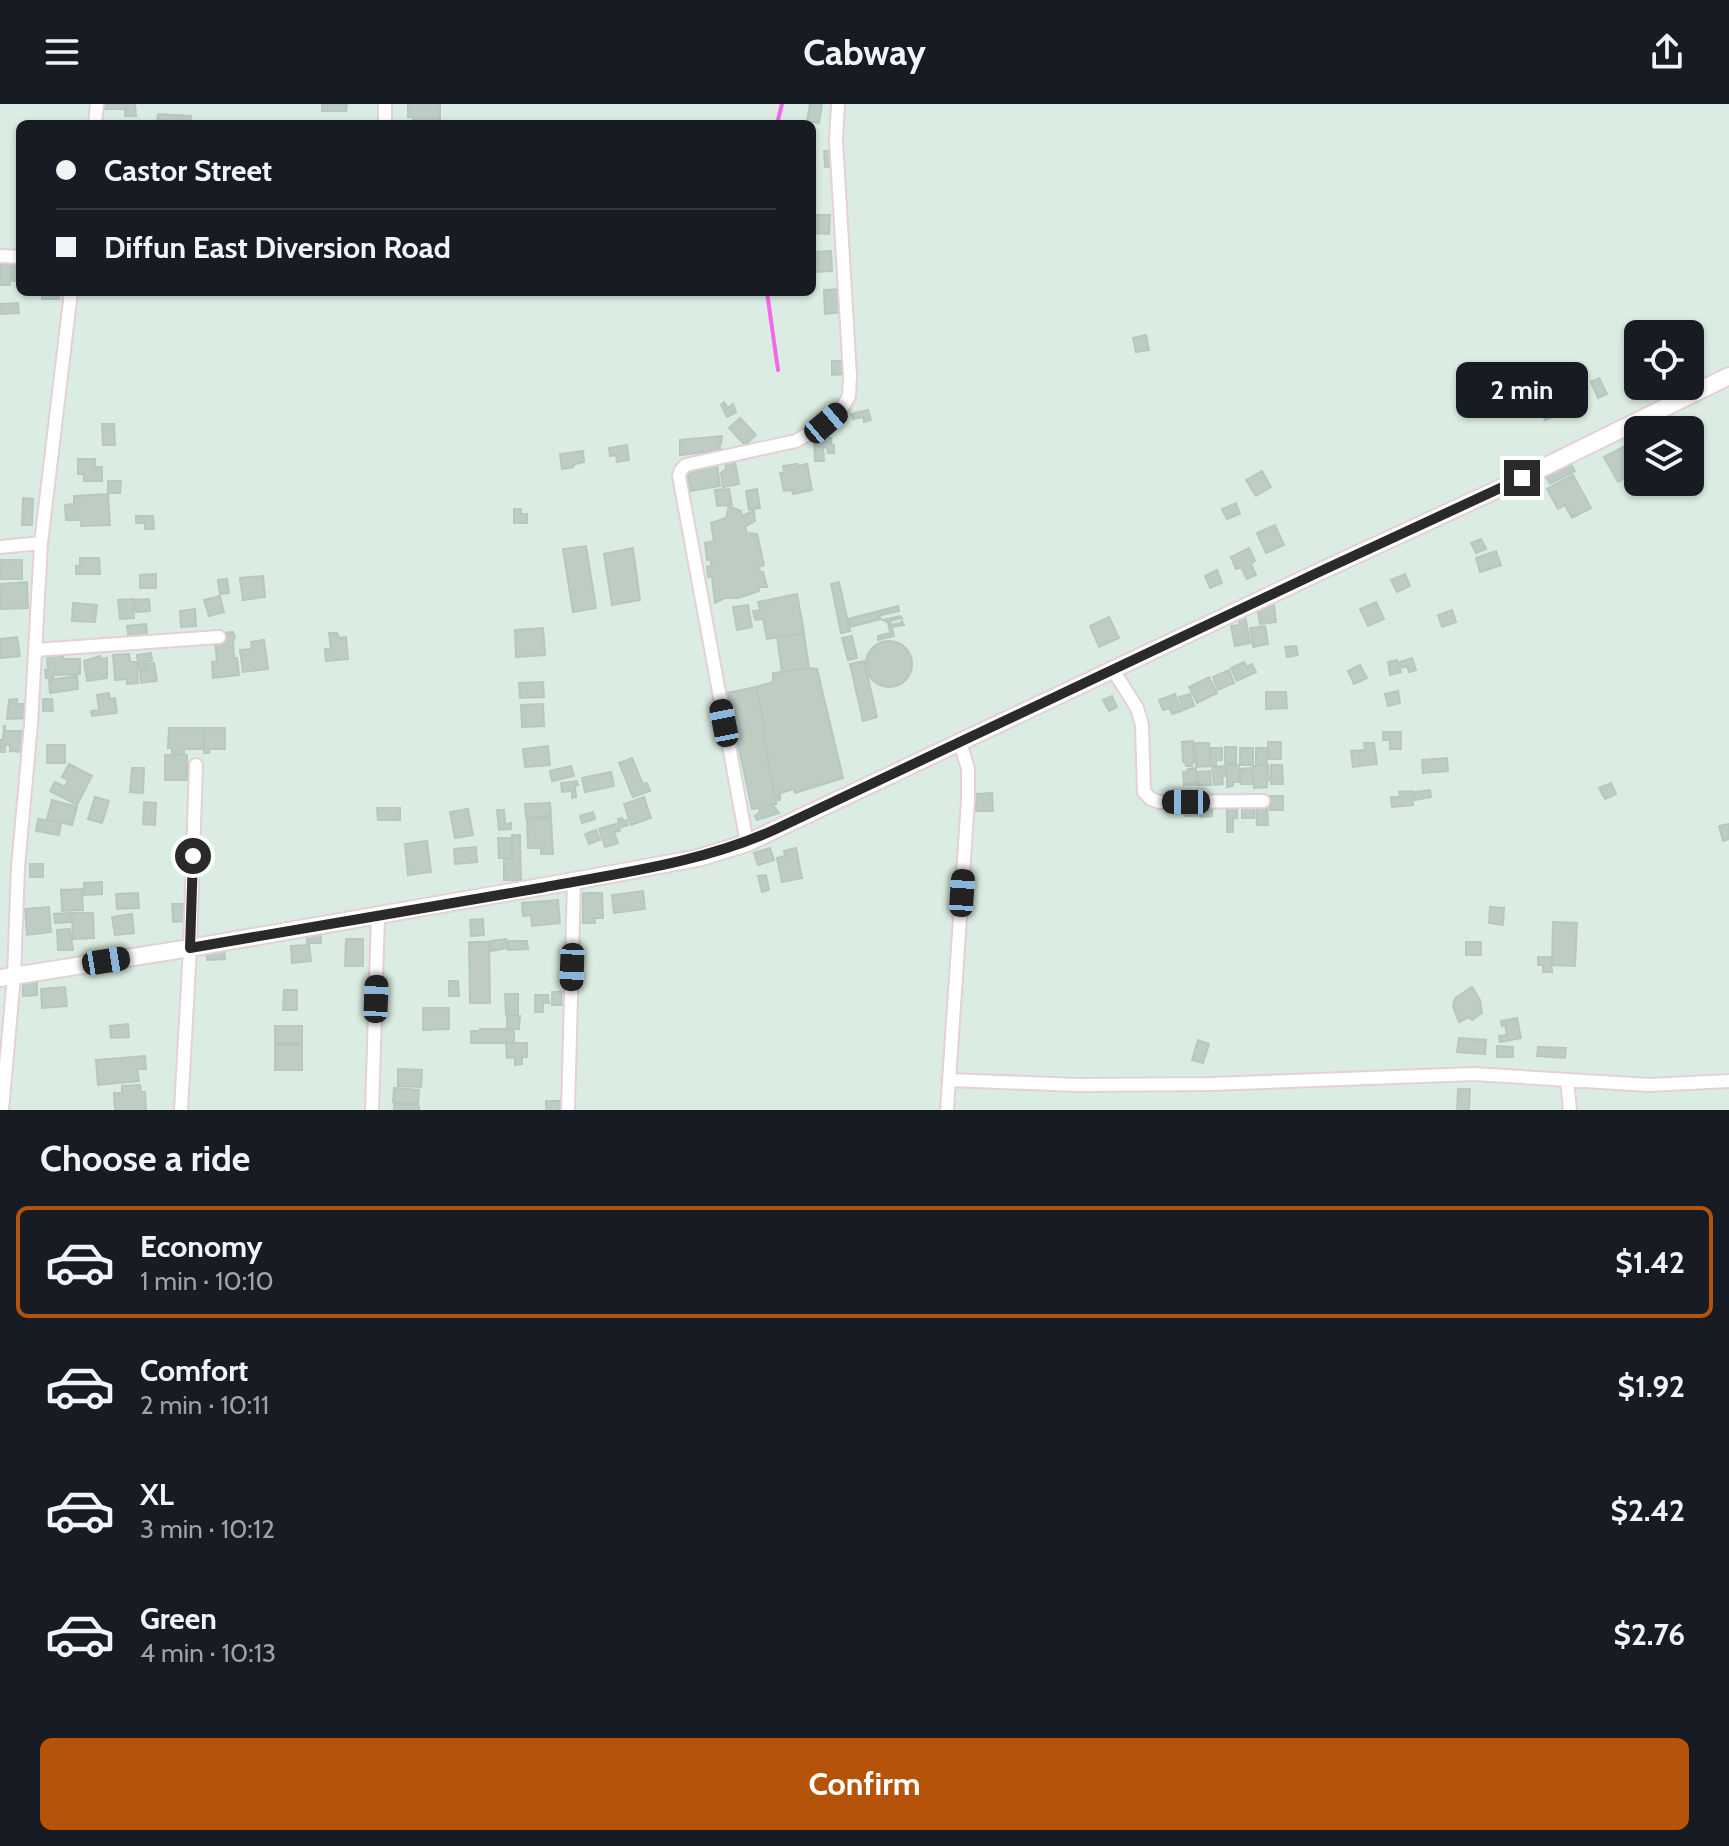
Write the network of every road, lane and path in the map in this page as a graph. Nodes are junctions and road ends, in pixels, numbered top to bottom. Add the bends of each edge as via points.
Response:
1 (838, 104) edge
2 (71, 296) edge
3 (1729, 376) edge
4 (41, 543) junction
5 (0, 547) edge
6 (219, 637) dead end
7 (35, 650) junction
8 (1113, 670) junction
9 (960, 742) junction
10 (196, 765) dead end
11 (1263, 801) dead end
12 (747, 843) junction
13 (574, 881) junction
14 (378, 916) junction
15 (190, 948) junction
16 (7, 977) edge
17 (949, 1080) junction
18 (1567, 1080) junction
19 (1729, 1081) edge
20 (2, 1110) edge
21 (181, 1110) edge
22 (372, 1110) edge
23 (568, 1110) edge
24 (947, 1110) edge
25 (1570, 1110) edge

1 - 12 street via 849,396 826,423 796,441 686,465 679,476
2 - 4 street
3 - 8 main road
4 - 5 street
4 - 7 street
6 - 7 street
7 - 16 street
8 - 9 main road
8 - 11 street via 1140,716 1144,792 1151,799
9 - 12 main road
9 - 17 street via 968,769 968,800
10 - 15 street
12 - 13 main road via 698,858
13 - 14 main road
13 - 23 street
14 - 15 main road
14 - 22 street
15 - 16 main road
15 - 21 street
16 - 20 street
17 - 18 street via 1182,1084 1474,1074
17 - 24 street
18 - 19 street via 1649,1085
18 - 25 street

